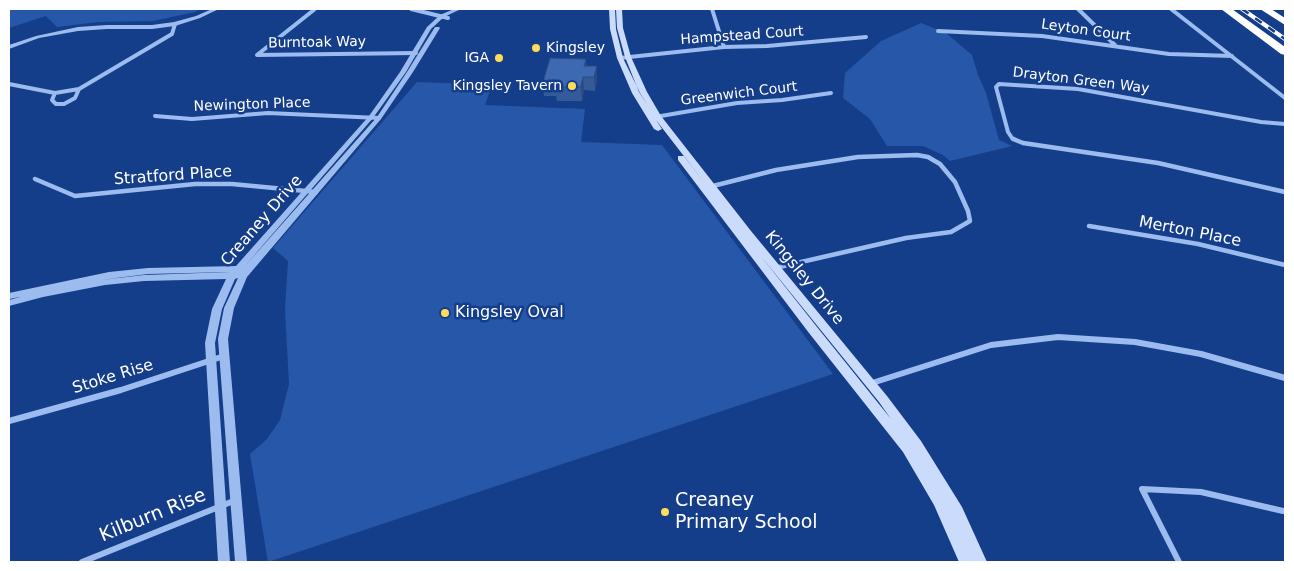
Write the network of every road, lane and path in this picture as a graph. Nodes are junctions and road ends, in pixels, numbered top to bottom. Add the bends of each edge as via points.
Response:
1 (216, 9) edge
2 (316, 9) edge
3 (411, 9) edge
4 (458, 9) edge
5 (466, 9) edge
6 (612, 9) edge
7 (619, 9) edge
8 (712, 9) edge
9 (1078, 9) edge
10 (1171, 9) edge
11 (1226, 9) edge
12 (1265, 9) edge
13 (445, 17) junction
14 (1285, 22) edge
15 (175, 24) junction
16 (938, 31) dead end
17 (866, 37) dead end
18 (1116, 46) junction
19 (9, 47) edge
20 (724, 47) junction
21 (1285, 52) edge
22 (418, 53) junction
23 (1232, 56) junction
24 (624, 58) junction
25 (9, 84) edge
26 (78, 89) junction
27 (55, 93) junction
28 (831, 93) dead end
29 (1285, 98) edge
30 (155, 116) dead end
31 (375, 118) junction
32 (654, 118) junction
33 (1285, 124) edge
34 (35, 179) dead end
35 (708, 187) junction
36 (312, 191) junction
37 (1285, 192) edge
38 (1089, 226) dead end
39 (1285, 265) edge
40 (772, 268) junction
41 (240, 272) junction
42 (9, 296) edge
43 (9, 303) edge
44 (224, 356) junction
45 (211, 360) junction
46 (1285, 378) edge
47 (870, 383) junction
48 (859, 387) junction
49 (9, 421) edge
50 (236, 500) junction
51 (220, 505) junction
52 (1283, 511) dead end
53 (82, 562) edge
54 (224, 562) edge
55 (240, 562) edge
56 (966, 562) edge
57 (980, 562) edge
58 (1179, 562) edge

1 - 15 street
2 - 22 street, Burntoak Way via 257,55
3 - 13 street
4 - 13 street, Creaney Drive
5 - 13 street, Creaney Drive
6 - 24 main road, Kingsley Drive via 613,28
7 - 24 main road, Kingsley Drive
8 - 20 street
9 - 18 street
10 - 23 street
11 - 21 highway
12 - 14 highway
13 - 22 street, Creaney Drive
15 - 19 street via 78,29
15 - 26 street via 172,34
16 - 18 street, Leyton Court via 1042,36
17 - 20 street, Hampstead Court
18 - 23 street, Leyton Court via 1178,55
20 - 24 street, Hampstead Court
22 - 31 street, Creaney Drive
23 - 29 street
24 - 32 main road, Kingsley Drive via 636,93
25 - 27 street
26 - 27 street
26 - 27 street via 75,98 64,104 56,104 52,100
28 - 32 street, Greenwich Court via 737,103
30 - 31 street, Newington Place via 192,119 268,113
31 - 36 street, Creaney Drive
32 - 35 main road, Kingsley Drive
33 - 37 street, Drayton Green Way via 1078,89 1006,83 996,88 1008,132 1023,143 1158,163
34 - 36 street, Stratford Place via 75,196 195,184
35 - 40 main road, Kingsley Drive
35 - 40 street via 776,170 842,159 917,155 940,164 955,182 968,210 970,221 952,232 906,238
36 - 41 street, Creaney Drive
38 - 39 street, Merton Place via 1198,244
40 - 47 main road, Kingsley Drive
40 - 48 main road, Kingsley Drive
41 - 42 street via 148,271 109,275
41 - 43 street via 105,282
41 - 44 street, Creaney Drive via 224,324
41 - 45 street, Creaney Drive via 217,309 210,343
44 - 45 street, Stoke Rise
44 - 50 street, Creaney Drive
45 - 49 street, Stoke Rise via 121,390
45 - 51 street, Creaney Drive
46 - 47 street via 1200,354 1135,342 1058,336 991,345
47 - 48 street
47 - 57 main road, Kingsley Drive via 944,486
48 - 56 main road, Kingsley Drive via 922,471 939,500
50 - 51 street, Kilburn Rise
50 - 55 street, Creaney Drive
51 - 53 street, Kilburn Rise
51 - 54 street, Creaney Drive
52 - 58 street via 1201,492 1142,489

